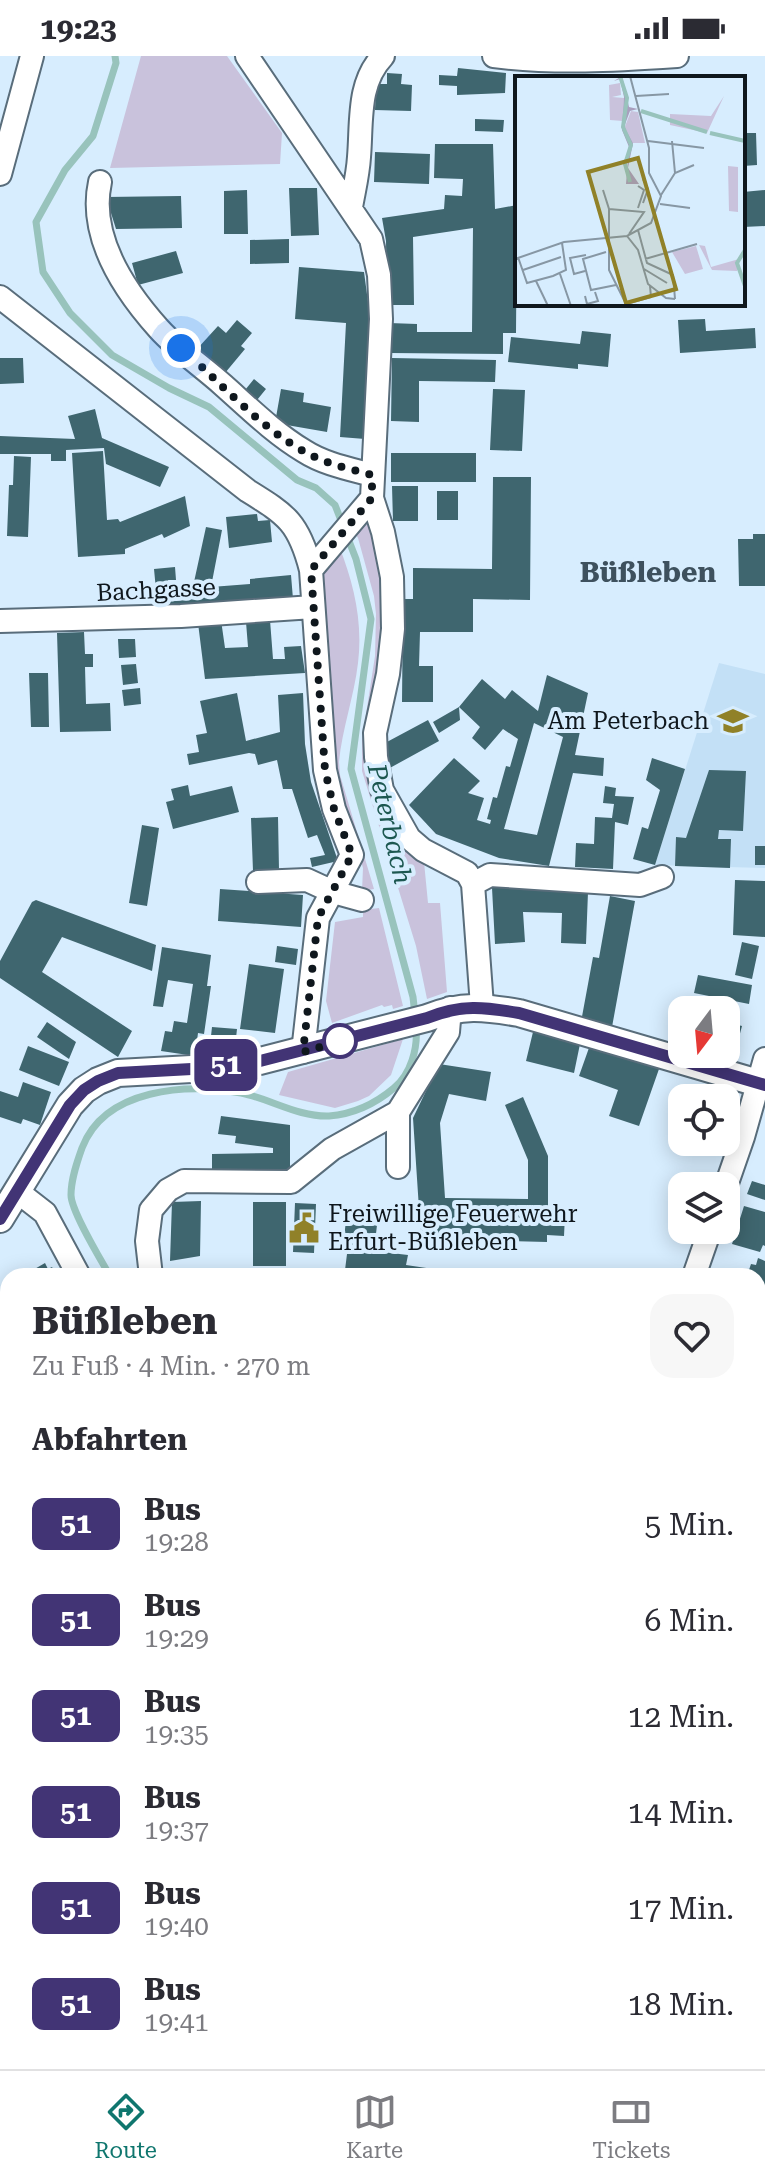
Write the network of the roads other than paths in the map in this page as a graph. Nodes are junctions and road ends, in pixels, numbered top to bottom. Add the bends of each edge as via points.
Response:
1 (32, 56) edge
2 (247, 56) edge
3 (383, 56) edge
4 (494, 56) edge
5 (677, 56) edge
6 (618, 58) edge
7 (0, 174) edge
8 (100, 182) dead end
9 (351, 207) junction
10 (0, 297) edge
11 (372, 486) junction
12 (311, 570) junction
13 (313, 607) junction
14 (0, 621) edge
15 (662, 877) dead end
16 (258, 882) dead end
17 (473, 884) junction
18 (333, 892) junction
19 (362, 900) dead end
20 (482, 1006) junction
21 (427, 1017) junction
22 (303, 1052) junction
23 (763, 1076) edge
24 (398, 1112) junction
25 (398, 1167) dead end
26 (731, 1172) edge
27 (18, 1192) junction
28 (0, 1219) edge
29 (705, 1244) edge
30 (75, 1268) edge
31 (150, 1268) edge
32 (697, 1268) edge

1 - 7 street
2 - 9 street
3 - 9 street via 363,91
4 - 6 street
5 - 6 street
8 - 11 street via 95,202 100,232 119,276 160,330 265,423 306,453
9 - 11 street via 371,239 379,275
10 - 12 street via 248,491 284,513 304,541
11 - 12 street
11 - 17 street via 392,577 388,674 375,733 382,790 409,838 467,873
12 - 13 street
13 - 14 street, Bachgasse
13 - 18 street via 325,770 352,855
15 - 17 street via 640,885 490,875
16 - 18 street via 307,880
17 - 20 street
18 - 19 street
18 - 22 street via 318,918
20 - 21 street
20 - 23 street
21 - 22 street
21 - 24 street via 448,1032
22 - 27 street via 210,1068 118,1073 98,1081 70,1105
23 - 26 street
24 - 25 street
24 - 31 street via 332,1149 291,1182 184,1181 168,1190 151,1210
27 - 28 street
27 - 30 street via 45,1213
29 - 32 street

